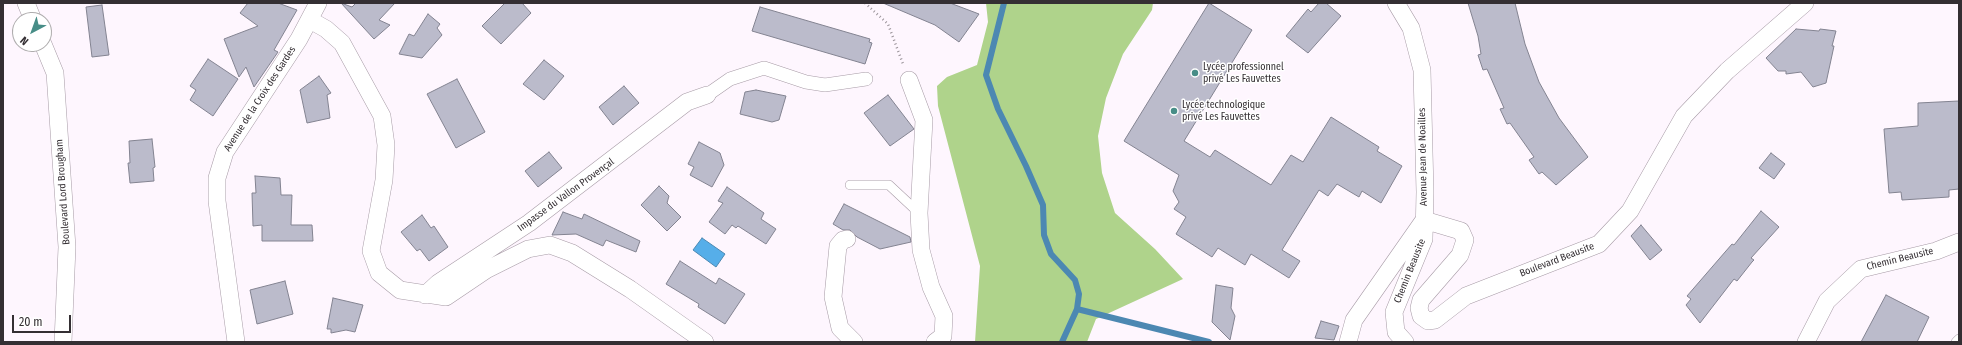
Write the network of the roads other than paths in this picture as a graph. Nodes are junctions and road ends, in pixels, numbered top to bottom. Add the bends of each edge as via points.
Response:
1 (318, 3) edge
2 (1396, 3) edge
3 (1805, 3) edge
4 (310, 20) junction
5 (46, 52) edge
6 (866, 79) dead end
7 (909, 80) road end
8 (708, 95) joint
9 (850, 185) dead end
10 (919, 213) junction
11 (1424, 220) junction
12 (847, 239) dead end
13 (1959, 242) edge
14 (424, 295) junction
15 (1959, 339) edge
16 (701, 341) edge
17 (63, 342) edge
18 (236, 342) edge
19 (854, 342) edge
20 (935, 342) edge
21 (1348, 342) edge
22 (1404, 342) edge
23 (1806, 342) edge
24 (1956, 342) edge

1 - 4 street, Avenue de la Croix des Gardes
2 - 11 street, Avenue Jean de Noailles via 1411,28 1422,70
3 - 11 street, Boulevard Beausite via 1727,71 1684,116 1630,211 1599,244 1466,296 1435,320 1428,322 1421,316 1421,300 1460,255 1465,240 1461,231
4 - 14 street via 326,29 342,43 382,116 386,145 384,180 370,251 379,273 400,290
4 - 18 street, Avenue de la Croix des Gardes via 225,152 217,178 217,201
5 - 17 street, Boulevard Lord Brougham via 55,73 67,248
6 - 8 street via 825,85 806,82 764,68 730,79
7 - 10 street via 924,120
8 - 14 street, Impasse du Vallon Provençal via 687,102 529,223
9 - 10 lane via 889,186
10 - 20 street via 921,250 931,287 944,316 943,336
11 - 21 street, Avenue Jean de Noailles via 1354,320
11 - 22 street, Chemin Beausite via 1424,239 1394,312 1396,332
12 - 19 street via 838,246 833,297 840,328
13 - 23 street, Chemin Beausite via 1936,251 1861,269 1827,301
14 - 16 street via 446,297 486,270 528,250 550,245 572,253 630,289
15 - 24 lane

